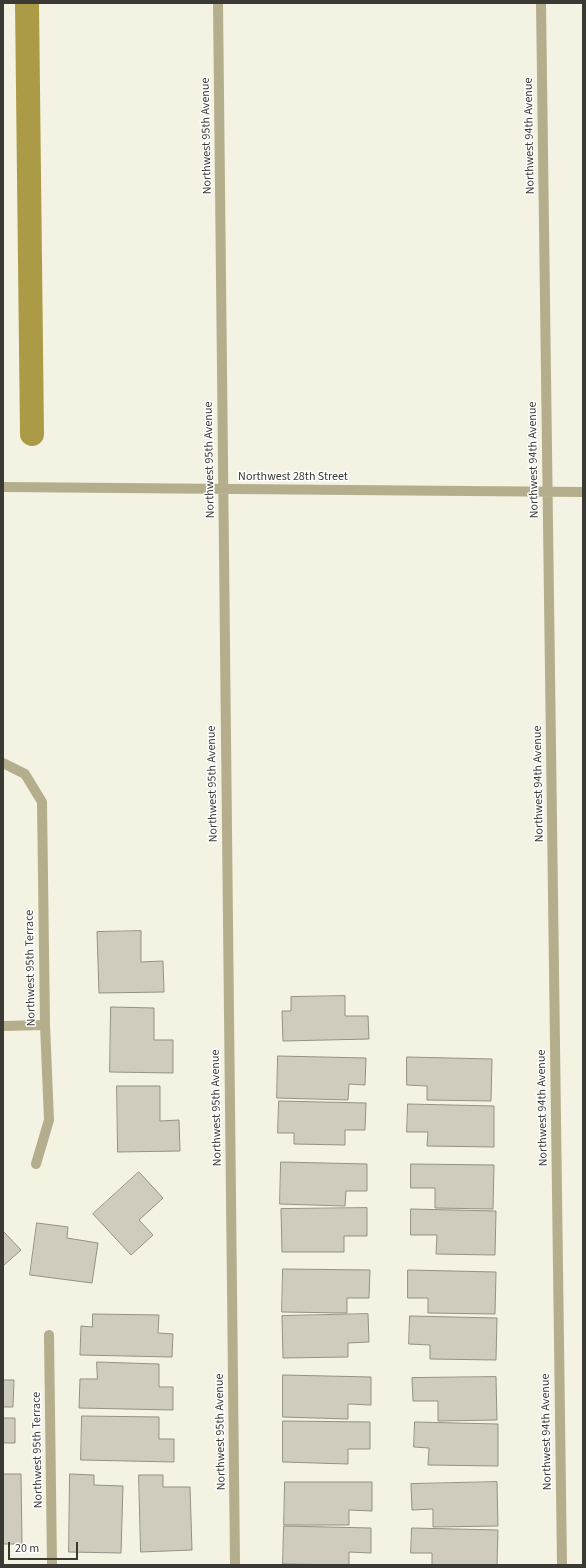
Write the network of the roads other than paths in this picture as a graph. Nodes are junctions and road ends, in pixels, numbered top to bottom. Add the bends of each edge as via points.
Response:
1 (218, 3) edge
2 (541, 3) edge
3 (3, 487) edge
4 (223, 490) junction
5 (548, 492) junction
6 (583, 492) edge
7 (3, 763) edge
8 (45, 1025) junction
9 (3, 1026) edge
10 (36, 1164) dead end
11 (49, 1335) dead end
12 (52, 1565) edge
13 (235, 1565) edge
14 (562, 1565) edge

1 - 4 street, Northwest 95th Avenue
2 - 5 street, Northwest 94th Avenue
3 - 4 street, Northwest 28th Street
4 - 5 street, Northwest 28th Street
4 - 13 street, Northwest 95th Avenue
5 - 6 street, Northwest 28th Street
5 - 14 street, Northwest 94th Avenue
7 - 8 street, Northwest 95th Terrace via 25,774 42,802
8 - 9 street
8 - 10 street, Northwest 95th Terrace via 49,1120
11 - 12 street, Northwest 95th Terrace

